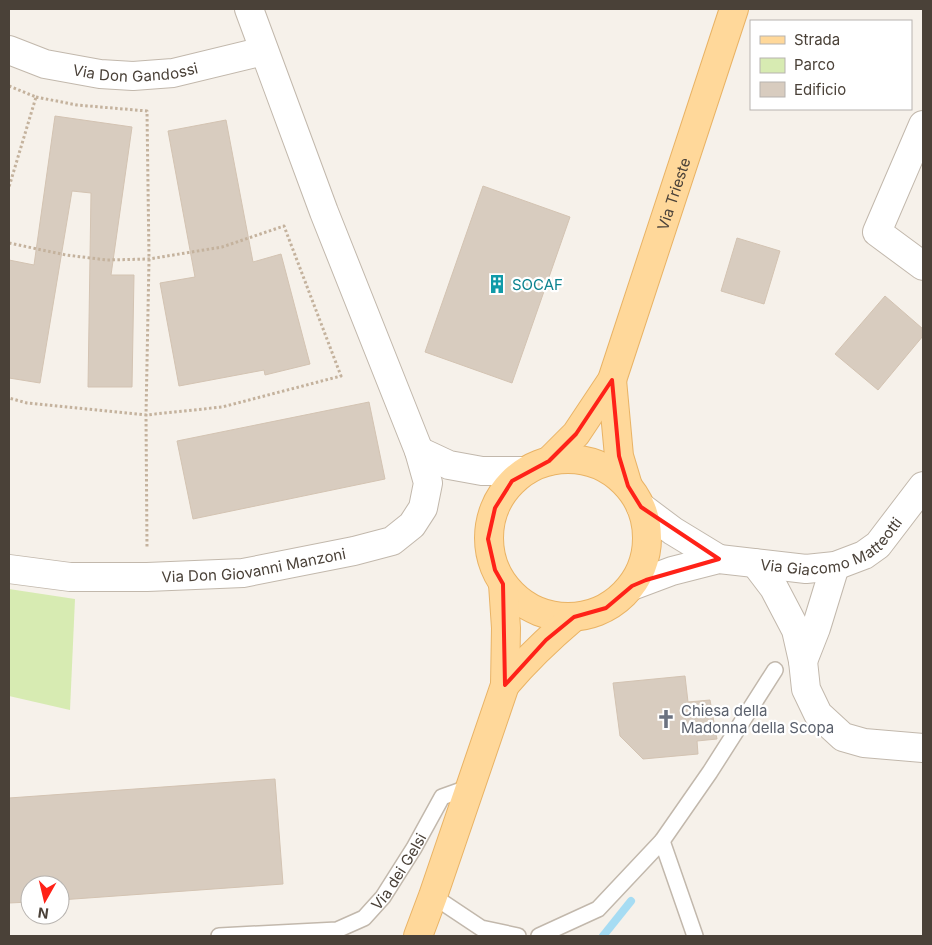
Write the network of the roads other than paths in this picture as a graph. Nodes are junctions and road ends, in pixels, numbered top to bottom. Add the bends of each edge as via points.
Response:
1 (249, 9) edge
2 (734, 9) edge
3 (9, 50) edge
4 (264, 51) junction
5 (923, 125) edge
6 (923, 266) edge
7 (612, 380) junction
8 (419, 450) junction
9 (550, 461) junction
10 (525, 471) junction
11 (923, 486) edge
12 (635, 496) junction
13 (719, 559) junction
14 (755, 563) junction
15 (836, 566) junction
16 (9, 569) edge
17 (503, 584) junction
18 (632, 586) junction
19 (574, 618) junction
20 (803, 661) junction
21 (775, 670) dead end
22 (505, 685) junction
23 (923, 748) edge
24 (470, 787) junction
25 (662, 841) junction
26 (433, 896) junction
27 (338, 933) edge
28 (219, 936) edge
29 (418, 936) edge
30 (518, 936) edge
31 (539, 936) edge
32 (694, 936) edge

1 - 4 street, Via Don Giovanni Manzoni
2 - 7 main road, Via Trieste
3 - 4 street, Via Don Gandossi via 45,64 133,76 174,73
4 - 8 street, Via Don Giovanni Manzoni
5 - 6 street via 877,232
7 - 9 main road via 576,434
7 - 12 main road via 620,456
8 - 10 street via 449,465 482,471
8 - 16 street, Via Don Giovanni Manzoni via 428,483 423,508 412,526 392,541 243,573 70,577
9 - 10 main road
9 - 12 main road via 564,458 592,462 618,476
10 - 17 main road via 502,494 490,523 490,555
11 - 15 street, Via Giacomo Matteotti via 878,546
12 - 13 street via 673,531
12 - 18 main road via 647,530 647,548 643,565
13 - 14 street, Via Giacomo Matteotti
13 - 18 street
14 - 15 street, Via Giacomo Matteotti via 806,569
14 - 20 street via 774,588 796,630
15 - 20 street
17 - 19 main road via 534,610
17 - 22 main road
18 - 19 main road via 606,608
19 - 22 main road via 540,646
20 - 23 street via 806,689 818,714 843,737 864,743
21 - 25 lane
22 - 24 main road
24 - 26 main road
24 - 27 lane, Via dei Gelsi via 442,797 383,897 364,918
25 - 31 lane via 598,909
25 - 32 lane
26 - 29 main road
26 - 30 lane via 481,928
27 - 28 lane, Via dei Gelsi

